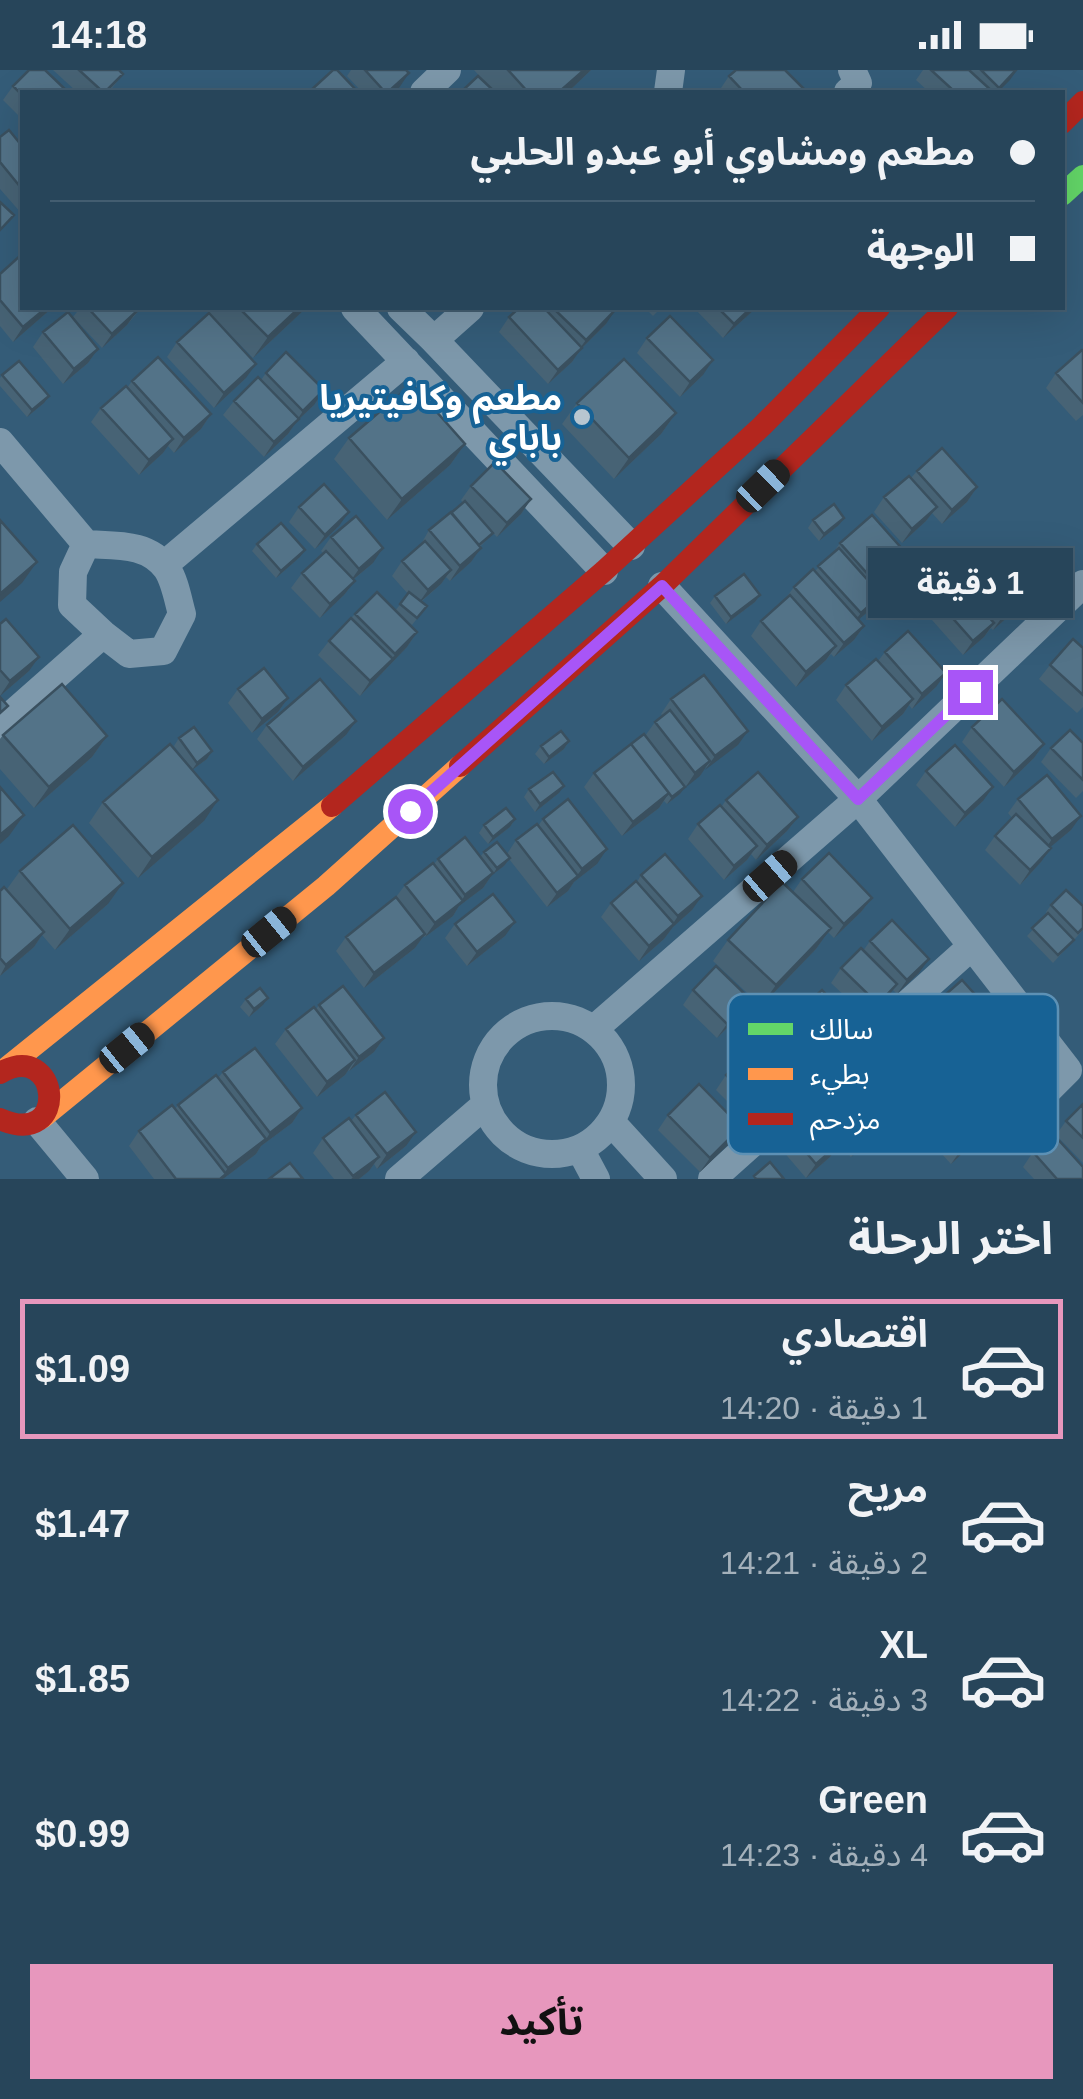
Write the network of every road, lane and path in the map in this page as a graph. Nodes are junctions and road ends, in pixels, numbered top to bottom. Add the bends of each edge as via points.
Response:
1 (447, 70) edge
2 (426, 90) edge
3 (1083, 102) edge
4 (1065, 120) edge
5 (357, 310) edge
6 (403, 310) edge
7 (468, 310) edge
8 (878, 310) edge
9 (945, 310) edge
10 (434, 340) junction
11 (406, 361) junction
12 (3, 452) edge
13 (86, 544) junction
14 (631, 546) junction
15 (164, 565) junction
16 (604, 571) junction
17 (1083, 584) edge
18 (662, 586) junction
19 (103, 634) junction
20 (0, 725) edge
21 (858, 799) junction
22 (972, 946) junction
23 (918, 994) edge
24 (1015, 994) edge
25 (594, 1029) junction
26 (1058, 1042) edge
27 (1076, 1062) edge
28 (3, 1071) edge
29 (1058, 1080) edge
30 (484, 1105) junction
31 (0, 1119) edge
32 (36, 1121) junction
33 (612, 1122) junction
34 (0, 1147) edge
35 (580, 1149) junction
36 (740, 1154) edge
37 (85, 1179) edge
38 (399, 1179) edge
39 (596, 1179) edge
40 (663, 1179) edge
41 (712, 1179) edge

1 - 2 street
3 - 4 main road
5 - 11 street
6 - 10 street
7 - 10 street
8 - 14 main road
9 - 18 main road
10 - 14 street
11 - 15 street
11 - 16 street
12 - 13 street
13 - 15 street via 137,546
13 - 19 street via 73,572 72,605
14 - 16 main road
15 - 19 street via 182,614 163,651 128,654
16 - 28 main road via 324,813
17 - 21 street
18 - 21 street
18 - 32 main road via 326,886
19 - 20 street
21 - 22 street
21 - 25 street
22 - 23 street
22 - 24 street
25 - 30 street via 553,1016 512,1028 486,1062
25 - 33 street via 618,1062 622,1082
26 - 27 street
27 - 29 street
28 - 32 main road via 26,1066 44,1077 48,1109
30 - 35 street via 495,1126 522,1148 557,1155
30 - 38 street
31 - 32 main road via 9,1125
32 - 34 main road
32 - 37 street
33 - 35 street
33 - 40 street
35 - 39 street
36 - 41 street

